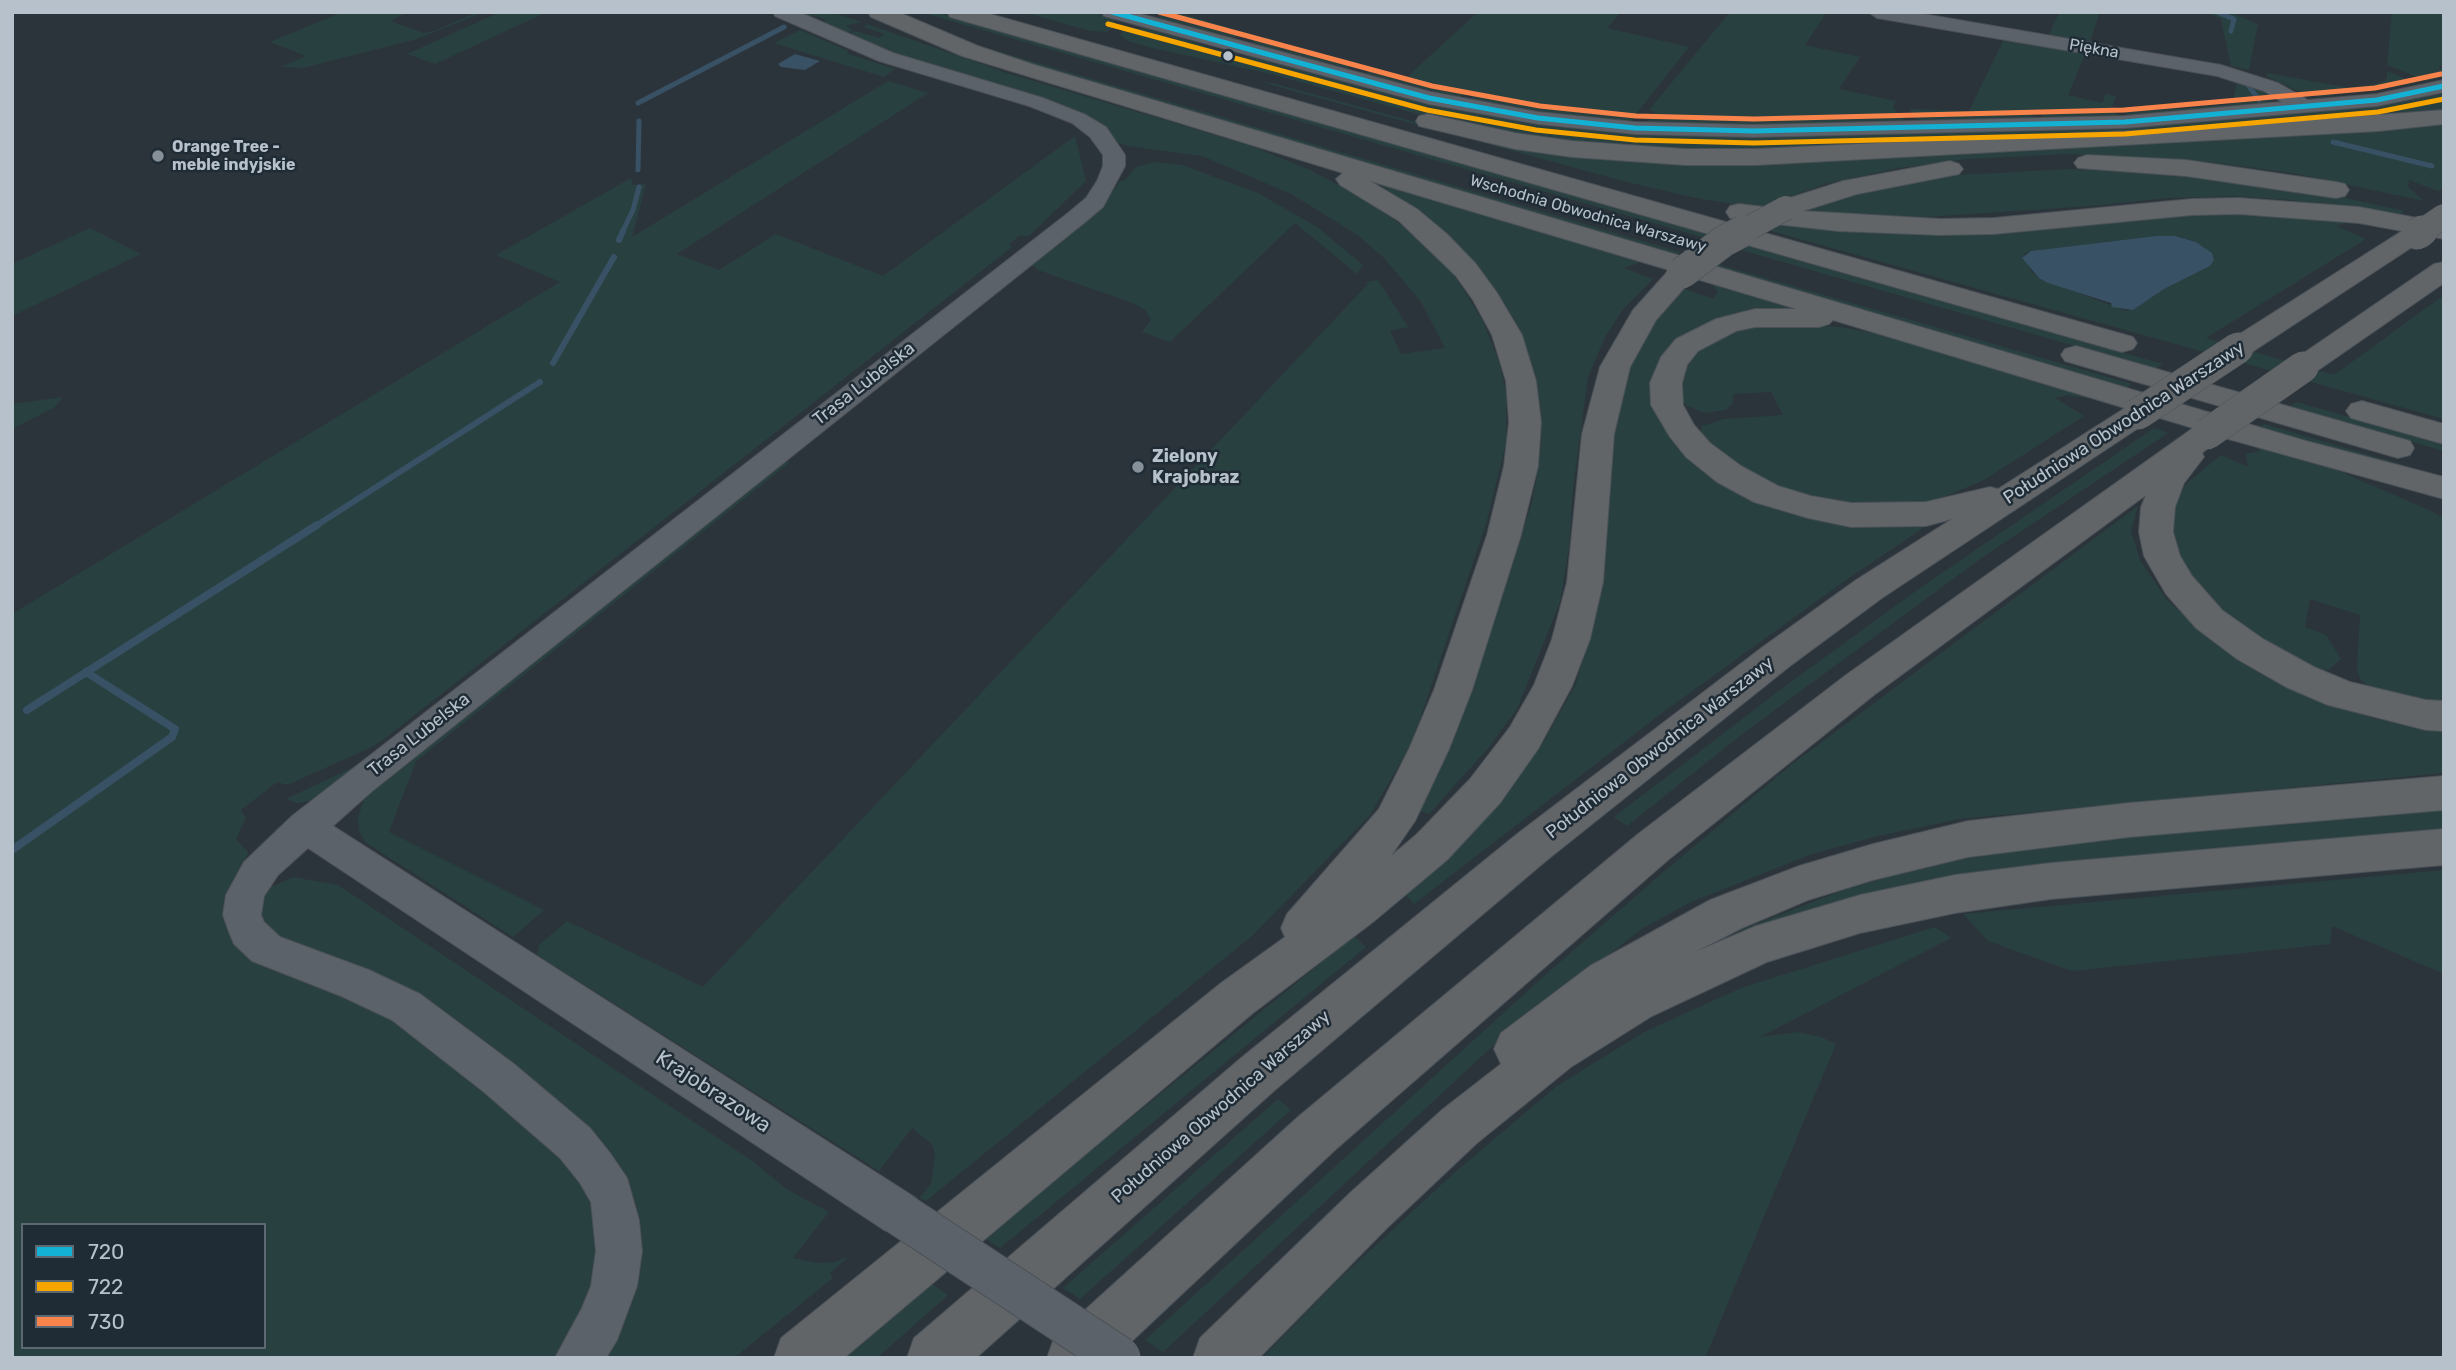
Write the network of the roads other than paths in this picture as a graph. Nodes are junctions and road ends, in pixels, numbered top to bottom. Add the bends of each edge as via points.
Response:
1 (782, 12) edge
2 (879, 12) edge
3 (887, 12) edge
4 (958, 12) edge
5 (1111, 12) edge
6 (1877, 12) edge
7 (1140, 15) edge
8 (1150, 68) junction
9 (2444, 86) edge
10 (2305, 107) junction
11 (2444, 117) edge
12 (1264, 142) junction
13 (1561, 185) junction
14 (2444, 215) edge
15 (2430, 233) edge
16 (2444, 270) edge
17 (1908, 333) junction
18 (2291, 432) junction
19 (2207, 434) junction
20 (2444, 434) edge
21 (2444, 462) edge
22 (2032, 484) junction
23 (2444, 488) edge
24 (2444, 508) edge
25 (2444, 716) edge
26 (2444, 793) edge
27 (305, 827) junction
28 (2444, 847) edge
29 (1237, 998) junction
30 (1258, 1320) junction
31 (579, 1358) edge
32 (801, 1358) edge
33 (934, 1358) edge
34 (1074, 1358) edge
35 (1119, 1358) edge
36 (1220, 1358) edge

1 - 27 street, Trasa Lubelska via 897,61 1079,119 1098,132 1114,155 1108,181 1095,202 1076,218
2 - 12 highway via 981,55
3 - 18 highway, Wschodnia Obwodnica Warszawy
4 - 8 highway
5 - 7 street
6 - 10 street, Piękna via 2221,71 2272,87
7 - 10 street via 1440,100 1538,118 1635,128 1741,131 2083,124
8 - 11 highway via 1256,76 1515,141 1685,157 2232,133
8 - 13 highway
9 - 10 street via 2377,100
12 - 17 highway
12 - 29 highway via 1376,194 1437,240 1466,270 1507,335 1521,381 1525,422 1521,466 1504,535 1453,690 1394,821 1339,890
13 - 15 highway via 1792,219 1882,226 1994,226 2239,206 2359,215
13 - 20 highway
14 - 15 highway, Południowa Obwodnica Warszawy, bridge
14 - 29 highway, bridge via 2243,175 2064,162 1994,165 1852,187 1786,208 1724,242 1682,273 1643,316 1615,366 1598,434 1585,582 1577,616 1553,686 1524,738 1485,791 1432,847
15 - 22 highway, Południowa Obwodnica Warszawy, bridge via 2238,348
16 - 19 highway, bridge
17 - 18 highway
17 - 22 highway via 1789,316 1726,325 1687,345 1672,363 1666,383 1667,405 1681,430 1729,474 1766,494 1808,507 1852,515 1926,514
18 - 21 highway
18 - 23 highway
18 - 24 highway via 2368,475
19 - 25 highway via 2169,479 2158,507 2156,532 2162,556 2179,585 2209,619 2300,677 2370,704
19 - 34 highway via 1860,685 1663,839 1317,1133
22 - 33 highway, Południowa Obwodnica Warszawy via 1869,589 1532,847 1258,1074
26 - 30 highway via 1968,839 1860,865 1726,914 1606,981 1487,1074 1406,1152
27 - 31 street via 257,873 245,895 243,915 248,932 266,949 386,997 424,1020 575,1143 611,1194 619,1251 614,1286 600,1323
27 - 35 street, Krajobrazowa, bridge
28 - 30 highway via 2051,881 1955,894 1860,914 1756,946 1636,1001 1554,1051 1460,1126
29 - 32 highway
30 - 36 highway

